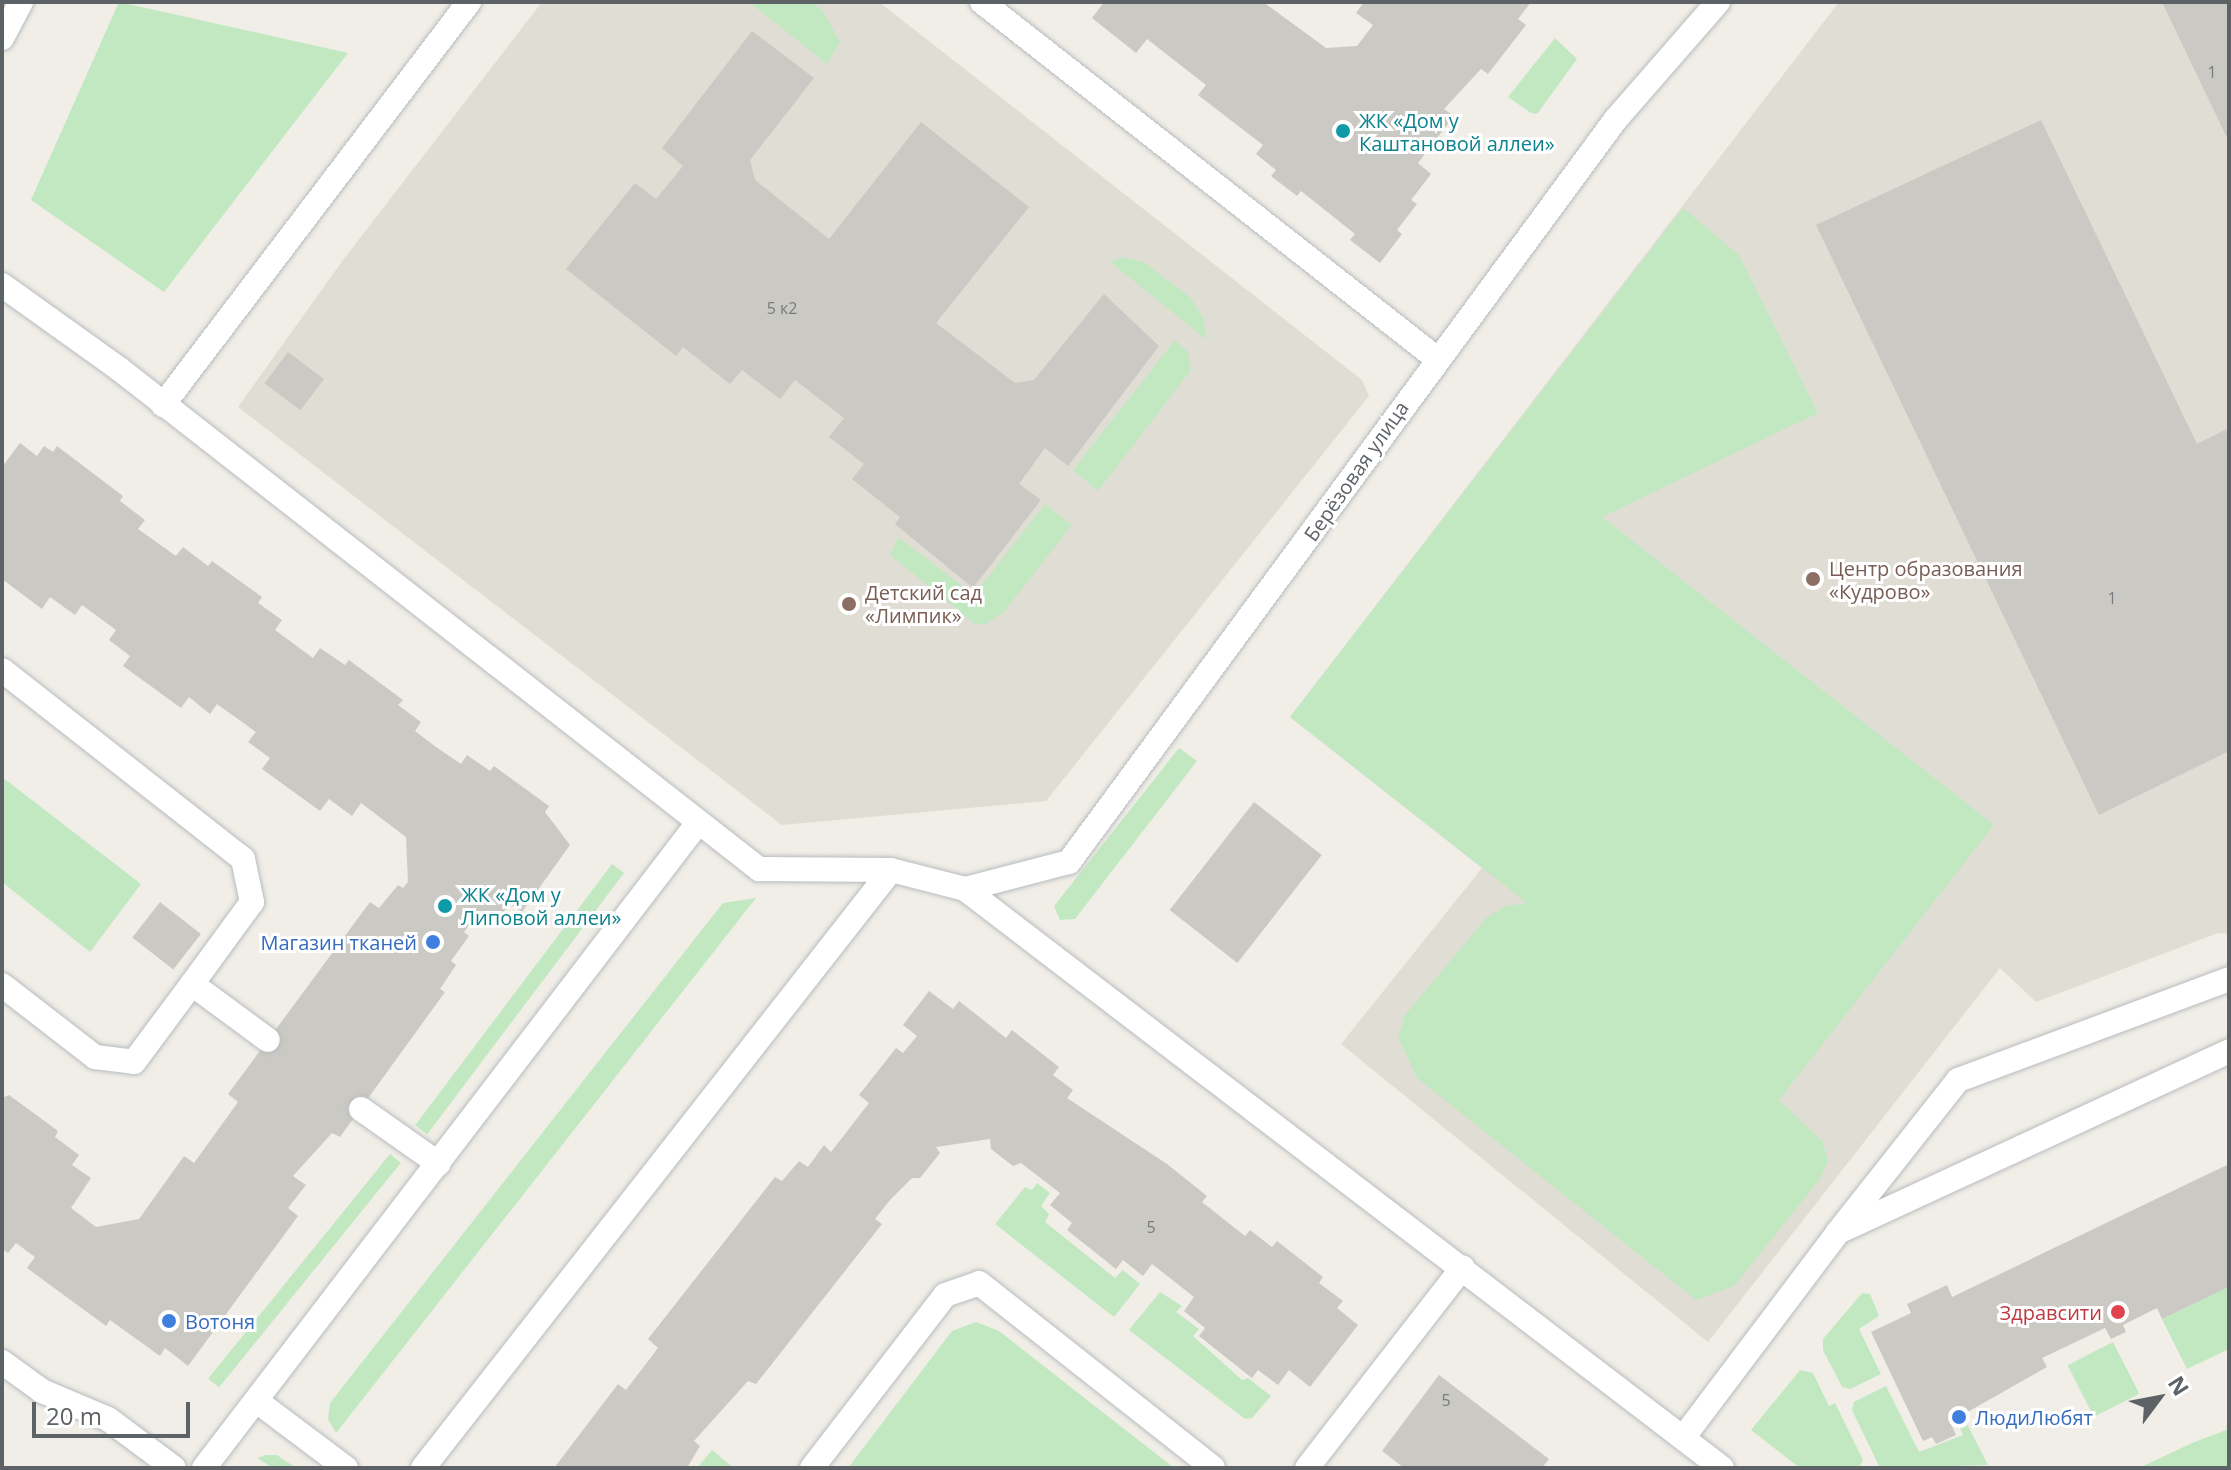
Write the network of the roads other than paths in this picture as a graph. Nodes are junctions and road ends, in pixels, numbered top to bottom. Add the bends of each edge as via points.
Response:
1 (21, 2) edge
2 (469, 2) edge
3 (982, 2) edge
4 (1718, 2) edge
5 (2, 38) edge
6 (2, 285) edge
7 (1436, 358) junction
8 (163, 405) junction
9 (2, 670) edge
10 (697, 824) junction
11 (891, 870) junction
12 (965, 889) junction
13 (2229, 979) edge
14 (192, 984) junction
15 (2, 985) edge
16 (268, 1040) dead end
17 (2229, 1051) edge
18 (361, 1109) dead end
19 (439, 1164) junction
20 (1838, 1232) junction
21 (1463, 1267) junction
22 (2, 1362) edge
23 (258, 1402) junction
24 (1683, 1438) junction
25 (174, 1468) edge
26 (204, 1468) edge
27 (346, 1468) edge
28 (423, 1468) edge
29 (812, 1468) edge
30 (1213, 1468) edge
31 (1307, 1468) edge
32 (1722, 1468) edge

1 - 5 lane
2 - 8 lane
3 - 7 lane
4 - 7 lane, Берёзовая улица via 1645,82
6 - 8 lane
7 - 12 lane, Берёзовая улица via 1200,690 1069,862
8 - 10 lane
9 - 14 lane via 243,859 252,902
10 - 11 lane via 759,869
10 - 19 lane
11 - 12 lane
11 - 28 lane
12 - 21 lane
13 - 20 lane via 1958,1080
14 - 15 lane via 134,1062 95,1057
14 - 16 lane
17 - 20 lane
18 - 19 lane
19 - 23 lane
20 - 24 lane
21 - 24 lane
21 - 31 lane
22 - 25 lane via 42,1391 108,1419
23 - 26 lane
23 - 27 lane
24 - 32 lane
29 - 30 lane via 945,1295 979,1283

